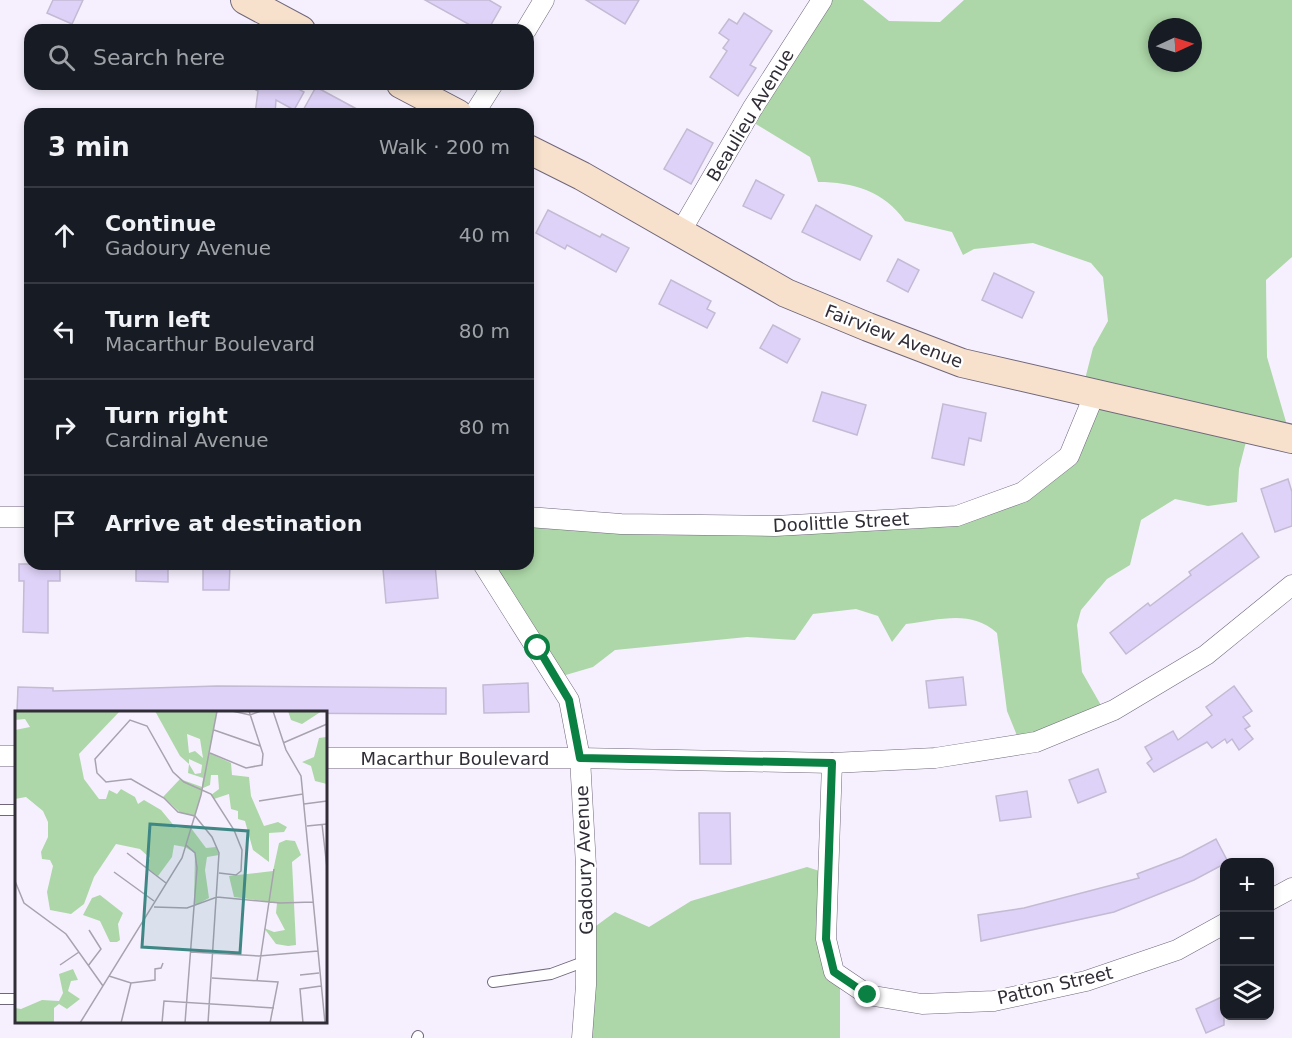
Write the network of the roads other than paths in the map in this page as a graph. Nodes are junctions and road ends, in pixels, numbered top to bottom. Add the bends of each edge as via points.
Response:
1 (245, 0) edge
2 (544, 0) edge
3 (822, 0) edge
4 (290, 24) edge
5 (530, 24) edge
6 (408, 90) edge
7 (489, 90) edge
8 (428, 106) edge
9 (478, 108) edge
10 (534, 152) edge
11 (681, 231) junction
12 (1095, 393) junction
13 (1292, 439) edge
14 (0, 517) edge
15 (24, 517) edge
16 (534, 517) edge
17 (487, 570) edge
18 (1292, 585) edge
19 (327, 758) edge
20 (580, 758) junction
21 (832, 763) junction
22 (1292, 888) edge
23 (1274, 897) edge
24 (1220, 926) edge
25 (586, 961) junction
26 (493, 982) dead end
27 (582, 1038) edge

1 - 4 main road
2 - 5 street
3 - 11 street, Beaulieu Avenue
6 - 8 main road
7 - 9 street
10 - 11 main road, Fairview Avenue
11 - 12 main road, Fairview Avenue via 786,293 868,327 962,363
12 - 13 main road, Fairview Avenue
12 - 16 street, Doolittle Street via 1069,456 1023,492 957,516 775,526 621,524
14 - 15 street
17 - 20 street, Gadoury Avenue via 569,700
18 - 21 street, Macarthur Boulevard via 1206,655 1113,710 1036,742 935,758
19 - 20 street, Macarthur Boulevard
20 - 21 street, Macarthur Boulevard
20 - 25 street, Gadoury Avenue
21 - 24 street, Patton Street via 826,939 834,972 868,995 911,1002 994,1000 1086,981 1177,950
22 - 23 street
25 - 26 lane via 551,974
25 - 27 street, Gadoury Avenue

